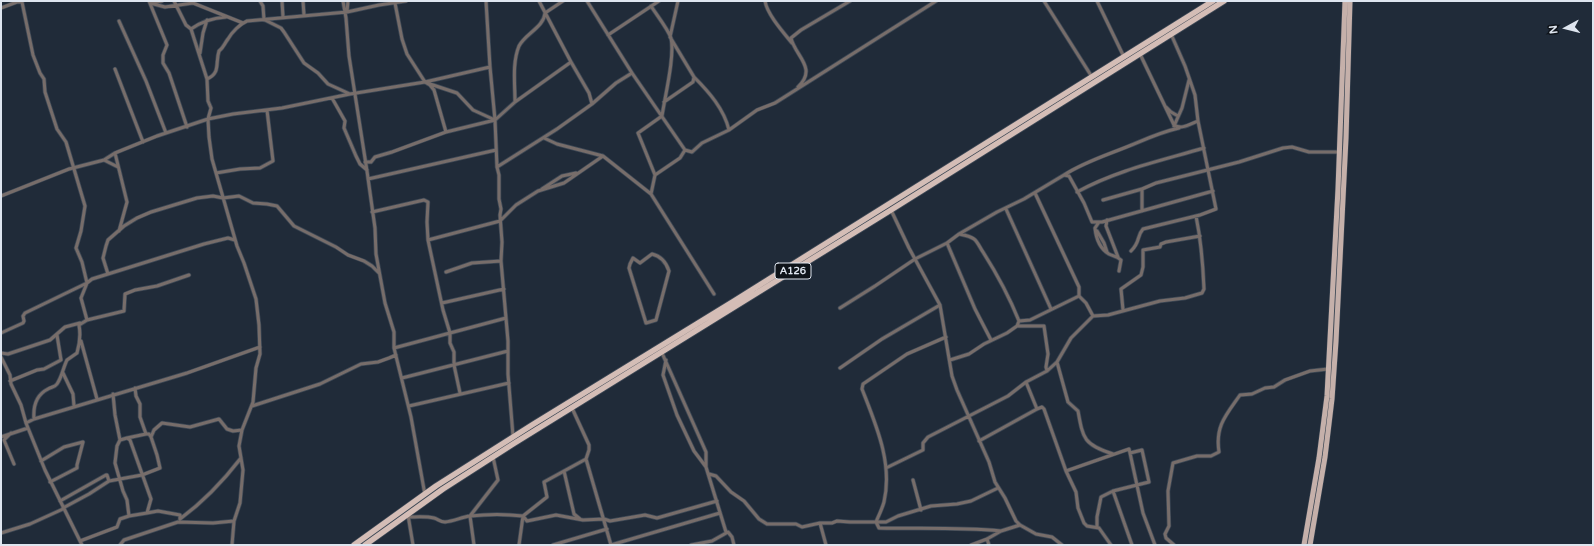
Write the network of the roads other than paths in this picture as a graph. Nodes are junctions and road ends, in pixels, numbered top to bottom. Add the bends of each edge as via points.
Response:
1 (162, 1) edge
2 (174, 1) edge
3 (260, 1) edge
4 (282, 1) edge
5 (303, 1) edge
6 (343, 1) edge
7 (348, 1) edge
8 (406, 1) edge
9 (486, 1) edge
10 (539, 1) edge
11 (563, 1) edge
12 (587, 1) edge
13 (659, 1) edge
14 (678, 1) edge
15 (765, 1) edge
16 (850, 1) edge
17 (936, 1) edge
18 (1046, 1) edge
19 (1097, 1) edge
20 (1213, 1) edge
21 (1224, 1) edge
22 (1345, 1) edge
23 (1350, 1) edge
24 (149, 2) edge
25 (395, 2) junction
26 (176, 5) junction
27 (651, 6) junction
28 (1, 8) edge
29 (346, 12) junction
30 (545, 13) junction
31 (304, 15) junction
32 (228, 17) junction
33 (283, 17) junction
34 (207, 20) junction
35 (264, 20) junction
36 (119, 21) dead end
37 (243, 23) junction
38 (190, 28) junction
39 (1170, 34) junction
40 (608, 35) junction
41 (670, 37) junction
42 (793, 45) junction
43 (1140, 54) junction
44 (200, 55) junction
45 (1124, 57) junction
46 (571, 62) junction
47 (490, 67) junction
48 (115, 69) dead end
49 (632, 73) junction
50 (694, 77) junction
51 (1092, 77) junction
52 (1189, 78) junction
53 (207, 79) junction
54 (425, 82) junction
55 (796, 90) junction
56 (350, 94) junction
57 (355, 94) junction
58 (332, 98) junction
59 (515, 102) junction
60 (664, 102) junction
61 (592, 104) junction
62 (1163, 104) junction
63 (267, 110) junction
64 (662, 116) junction
65 (1178, 116) junction
66 (208, 119) junction
67 (495, 120) junction
68 (1198, 121) junction
69 (1174, 126) junction
70 (187, 127) junction
71 (1179, 128) junction
72 (729, 130) junction
73 (446, 132) junction
74 (166, 133) junction
75 (544, 138) junction
76 (143, 142) junction
77 (1204, 148) junction
78 (496, 150) junction
79 (685, 150) junction
80 (1339, 152) junction
81 (115, 153) junction
82 (603, 156) junction
83 (104, 160) junction
84 (365, 162) junction
85 (118, 167) junction
86 (497, 167) junction
87 (74, 168) junction
88 (1208, 170) junction
89 (368, 171) junction
90 (578, 172) junction
91 (216, 173) junction
92 (655, 175) junction
93 (1064, 175) junction
94 (368, 179) junction
95 (220, 189) junction
96 (1142, 189) junction
97 (538, 191) junction
98 (1213, 191) junction
99 (1077, 192) junction
100 (1034, 193) junction
101 (651, 194) junction
102 (1, 196) edge
103 (213, 196) junction
104 (907, 197) junction
105 (223, 198) junction
106 (1102, 200) dead end
107 (1006, 209) junction
108 (891, 210) junction
109 (1142, 211) junction
110 (372, 212) junction
111 (1196, 216) junction
112 (500, 220) junction
113 (1107, 220) junction
114 (1099, 222) junction
115 (118, 231) junction
116 (233, 231) junction
117 (959, 234) junction
118 (1200, 236) junction
119 (228, 238) junction
120 (235, 240) junction
121 (428, 240) junction
122 (947, 243) junction
123 (1130, 251) dead end
124 (1118, 257) junction
125 (915, 259) junction
126 (501, 261) junction
127 (1119, 271) dead end
128 (446, 272) dead end
129 (108, 274) junction
130 (380, 274) junction
131 (189, 275) dead end
132 (87, 283) junction
133 (504, 289) junction
134 (714, 294) dead end
135 (1079, 296) junction
136 (442, 303) junction
137 (940, 305) junction
138 (840, 308) dead end
139 (1051, 310) junction
140 (1123, 310) junction
141 (1093, 316) junction
142 (506, 318) junction
143 (87, 320) junction
144 (1019, 321) junction
145 (80, 323) junction
146 (646, 323) joint
147 (1017, 326) junction
148 (1, 333) edge
149 (450, 333) junction
150 (57, 335) junction
151 (946, 337) junction
152 (80, 338) junction
153 (991, 340) junction
154 (260, 347) junction
155 (394, 348) junction
156 (660, 349) junction
157 (508, 351) junction
158 (1, 353) edge
159 (396, 354) junction
160 (1, 357) edge
161 (666, 360) junction
162 (950, 360) junction
163 (1057, 362) junction
164 (454, 365) junction
165 (840, 368) dead end
166 (1328, 369) junction
167 (1047, 371) junction
168 (62, 373) junction
169 (402, 378) junction
170 (10, 380) junction
171 (1026, 382) junction
172 (509, 383) junction
173 (135, 388) junction
174 (460, 393) junction
175 (113, 394) junction
176 (97, 399) junction
177 (74, 406) junction
178 (252, 406) junction
179 (409, 406) junction
180 (572, 408) junction
181 (1037, 409) junction
182 (969, 416) junction
183 (34, 419) junction
184 (26, 423) junction
185 (28, 428) junction
186 (242, 430) junction
187 (11, 433) junction
188 (146, 434) junction
189 (1, 437) edge
190 (151, 437) junction
191 (513, 437) junction
192 (127, 438) junction
193 (120, 440) junction
194 (979, 441) junction
195 (1130, 453) junction
196 (1112, 454) junction
197 (493, 457) junction
198 (241, 458) junction
199 (586, 459) junction
200 (41, 461) junction
201 (14, 464) dead end
202 (706, 467) junction
203 (886, 468) junction
204 (1066, 470) junction
205 (564, 471) junction
206 (709, 474) junction
207 (142, 475) junction
208 (121, 479) junction
209 (913, 480) dead end
210 (109, 481) junction
211 (50, 482) junction
212 (1136, 485) junction
213 (998, 488) junction
214 (1113, 491) junction
215 (425, 495) junction
216 (717, 500) junction
217 (60, 501) junction
218 (63, 508) junction
219 (921, 510) junction
220 (146, 513) junction
221 (720, 513) junction
222 (129, 516) junction
223 (408, 516) junction
224 (470, 516) junction
225 (523, 516) junction
226 (604, 519) junction
227 (180, 520) junction
228 (584, 520) junction
229 (234, 521) junction
230 (876, 522) junction
231 (820, 523) junction
232 (1020, 526) junction
233 (1097, 527) junction
234 (607, 530) junction
235 (1000, 530) junction
236 (726, 532) junction
237 (1, 533) edge
238 (987, 539) junction
239 (80, 541) junction
240 (82, 545) edge
241 (120, 545) edge
242 (232, 545) edge
243 (354, 545) edge
244 (365, 545) edge
245 (413, 545) edge
246 (474, 545) edge
247 (519, 545) edge
248 (553, 545) edge
249 (611, 545) edge
250 (691, 545) edge
251 (734, 545) edge
252 (826, 545) edge
253 (971, 545) edge
254 (989, 545) edge
255 (1062, 545) edge
256 (1111, 545) edge
257 (1132, 545) edge
258 (1155, 545) edge
259 (1174, 545) edge
260 (1304, 545) edge
261 (1310, 545) edge

1 - 24 street
2 - 26 street
3 - 35 street
4 - 33 street
5 - 31 street
6 - 29 street
7 - 29 street
8 - 25 street
9 - 47 street
10 - 30 street
11 - 30 street
12 - 40 street
13 - 27 street
14 - 41 street
15 - 42 street via 766,10
16 - 42 street via 801,30 792,38
17 - 55 street
18 - 51 street
19 - 45 street
20 - 45 highway, A126
21 - 39 highway, A126
22 - 80 main road
23 - 261 main road via 1333,391 1326,457
24 - 26 street via 165,7
24 - 70 street via 167,45 163,63 169,73
25 - 29 street
25 - 54 street via 407,54
26 - 32 street via 193,2
26 - 38 street via 186,26
27 - 40 street
27 - 41 street
28 - 87 street via 22,2 33,55 44,79 45,92 57,129 66,142
29 - 31 street
29 - 57 street
30 - 46 street
30 - 59 street via 543,20 520,46 516,57
31 - 33 street
32 - 34 street
32 - 37 street
33 - 35 street
34 - 38 street
34 - 44 street
35 - 37 street
35 - 56 street via 281,28 304,63 328,84
36 - 74 street
37 - 53 street via 219,51 216,74
38 - 44 street
39 - 43 highway, A126
39 - 52 street
40 - 49 street
41 - 50 street
41 - 60 street via 671,66
42 - 55 street via 806,69 804,79
43 - 62 street
43 - 104 highway, A126
44 - 53 street
45 - 51 highway, A126
46 - 59 street
46 - 61 street via 589,93
47 - 54 street
47 - 67 street
48 - 76 street
49 - 61 street
49 - 64 street
50 - 60 street via 693,82
50 - 72 street via 719,107
51 - 104 highway, A126
52 - 65 street
52 - 68 street via 1195,95
53 - 66 street via 208,101 211,108
54 - 57 street
54 - 67 street via 457,93 472,110
54 - 73 street via 434,90
55 - 72 street via 757,110
56 - 57 street
56 - 58 street
57 - 84 street
58 - 63 street
58 - 89 street via 345,121 344,128 360,164
59 - 67 street
60 - 64 street
61 - 75 street
62 - 65 street
62 - 69 street
63 - 66 street
63 - 91 street via 273,161 260,168
64 - 79 street
64 - 92 street via 638,132
65 - 69 street
66 - 70 street
66 - 91 street
67 - 73 street
67 - 78 street
68 - 71 street
68 - 77 street
69 - 71 street
70 - 74 street
71 - 93 street via 1161,132
72 - 79 street via 702,143 692,152
73 - 84 street via 375,157 371,162
74 - 76 street
75 - 82 street
75 - 86 street
76 - 81 street
77 - 88 street
77 - 99 street via 1139,165
78 - 86 street
78 - 94 street
79 - 92 street via 680,158
80 - 88 street via 1309,152 1292,147 1283,148
80 - 166 main road
81 - 83 street
81 - 85 street
82 - 90 street
82 - 101 street
83 - 85 street
83 - 87 street
84 - 89 street
85 - 115 street via 127,202
86 - 112 street
87 - 102 street
87 - 132 street via 86,208 76,248
88 - 96 street
88 - 98 street
89 - 94 street
90 - 97 street via 562,176
90 - 97 street via 564,184
91 - 95 street
92 - 101 street
93 - 99 street via 1069,176
93 - 100 street
94 - 110 street
95 - 103 street
95 - 105 street
96 - 106 street
96 - 109 street
97 - 112 street
98 - 109 street
98 - 111 street via 1216,209
99 - 114 street via 1092,222
100 - 107 street
100 - 135 street via 1079,287
101 - 134 street
103 - 105 street
103 - 115 street via 197,198 151,212
104 - 108 highway, A126
104 - 156 highway, A126
105 - 116 street
105 - 130 street via 239,196 253,204 277,206 294,226 364,261
107 - 117 street
107 - 139 street
108 - 125 street
108 - 156 highway, A126
109 - 113 street
110 - 121 street via 428,200
110 - 130 street
111 - 118 street
111 - 123 street via 1143,229 1137,246
112 - 121 street
112 - 126 street
113 - 114 street
113 - 124 street via 1106,226
114 - 124 street via 1095,228 1107,252
115 - 129 street via 108,240 103,258
116 - 119 street
116 - 120 street
117 - 122 street
117 - 144 street via 973,239 978,244 1001,280
118 - 140 street via 1166,242 1160,247 1143,250 1141,275 1121,288
118 - 140 street via 1204,287 1202,294
119 - 120 street
119 - 129 street
120 - 154 street via 256,299
121 - 136 street
122 - 125 street
122 - 153 street
124 - 127 street via 1121,260
125 - 137 street
125 - 138 street
126 - 128 street via 472,263
126 - 133 street
129 - 132 street
130 - 155 street via 394,332
131 - 143 street via 125,294 124,311
132 - 143 street via 81,298
132 - 148 street via 25,313 23,324
133 - 136 street
133 - 142 street
135 - 139 street
135 - 141 street
136 - 149 street
137 - 151 street
137 - 165 street
139 - 144 street via 1030,320
140 - 141 street
141 - 163 street via 1071,338
142 - 149 street
142 - 157 street
143 - 145 street
144 - 147 street
145 - 150 street via 65,327
145 - 152 street
146 - 146 street via 629,268 633,258 640,262 652,254 658,255 666,263 669,271 656,320
147 - 153 street
147 - 167 street via 1044,326 1048,354
149 - 155 street
149 - 164 street
150 - 158 street via 50,340 8,354
150 - 170 street via 61,360 44,369
151 - 162 street
151 - 203 street via 907,354 863,384 862,389 880,439
152 - 168 street via 77,353 67,360
152 - 176 street
153 - 162 street via 969,354
154 - 173 street
154 - 178 street
155 - 159 street
156 - 161 street
156 - 180 highway, A126
156 - 191 highway, A126
157 - 164 street
157 - 172 street
159 - 169 street
159 - 178 street via 384,360 361,364 320,384
160 - 170 street
161 - 202 street via 704,446
161 - 202 street via 663,375 675,410 694,451
162 - 182 street via 952,376
163 - 167 street
163 - 196 street via 1067,400 1078,411 1084,438 1096,449
164 - 169 street
164 - 174 street
166 - 259 street via 1310,371 1274,387 1240,395 1221,422 1219,452 1211,456 1197,456 1173,463 1168,491 1169,526 1165,534
166 - 260 main road via 1319,458
167 - 171 street
168 - 177 street via 72,394
168 - 183 street via 56,385 40,395 33,406
169 - 179 street
170 - 184 street
171 - 181 street
171 - 182 street via 1008,396
172 - 174 street
172 - 191 street
173 - 175 street
173 - 188 street
174 - 179 street
175 - 176 street
175 - 193 street via 114,415
176 - 177 street
177 - 183 street
178 - 186 street
179 - 215 street
180 - 197 highway, A126
180 - 199 street via 589,444
181 - 194 street
181 - 204 street via 1044,409
182 - 194 street
182 - 203 street via 928,437 923,450
183 - 184 street
184 - 185 street
185 - 187 street
185 - 200 street
186 - 190 street via 227,429 219,419 190,427 162,423
186 - 198 street via 239,446
187 - 189 street
187 - 201 street via 4,440
188 - 190 street
188 - 192 street
190 - 207 street via 160,468
191 - 215 highway, A126
192 - 193 street
192 - 207 street via 130,440
193 - 208 street via 116,463
194 - 213 street
195 - 196 street via 1129,449
195 - 212 street
195 - 212 street via 1142,450 1149,482
196 - 204 street
197 - 223 highway, A126 via 449,485
197 - 224 street via 498,480
198 - 227 street via 219,484
198 - 229 street via 240,502
199 - 205 street
199 - 226 street
200 - 211 street
200 - 211 street via 64,447 83,442 78,468
202 - 206 street
203 - 230 street via 883,503
204 - 233 street via 1076,492 1078,508 1084,523
205 - 225 street via 544,482 546,497
205 - 228 street via 574,514
206 - 216 street
206 - 231 street via 716,476 767,524 796,524 802,527
207 - 208 street
207 - 220 street via 151,499
208 - 210 street
208 - 222 street
209 - 219 street
210 - 217 street via 106,475
210 - 218 street
211 - 217 street
212 - 214 street
212 - 258 street
213 - 219 street via 971,501 931,506
213 - 232 street
214 - 233 street via 1100,497
214 - 257 street
215 - 243 highway, A126
216 - 221 street
216 - 226 street via 657,518 645,515 610,521
217 - 218 street
218 - 237 street via 30,524
218 - 239 street
219 - 230 street via 898,516 890,521
220 - 222 street
220 - 227 street via 158,511 180,514
221 - 236 street
221 - 249 street
222 - 239 street via 120,519 117,527
223 - 224 street via 435,518 445,522
223 - 244 highway, A126
223 - 245 street
224 - 225 street
224 - 246 street
225 - 228 street via 527,520 556,515
225 - 247 street
226 - 228 street
226 - 234 street
227 - 229 street via 213,523
227 - 241 street via 124,540
229 - 242 street
230 - 231 street
230 - 235 street via 879,528 891,529 910,527
231 - 252 street
232 - 235 street
232 - 255 street via 1036,534 1052,537
233 - 256 street
234 - 248 street
234 - 249 street
235 - 238 street
236 - 250 street via 712,540
236 - 251 street via 732,535
238 - 253 street
238 - 254 street
239 - 240 street

